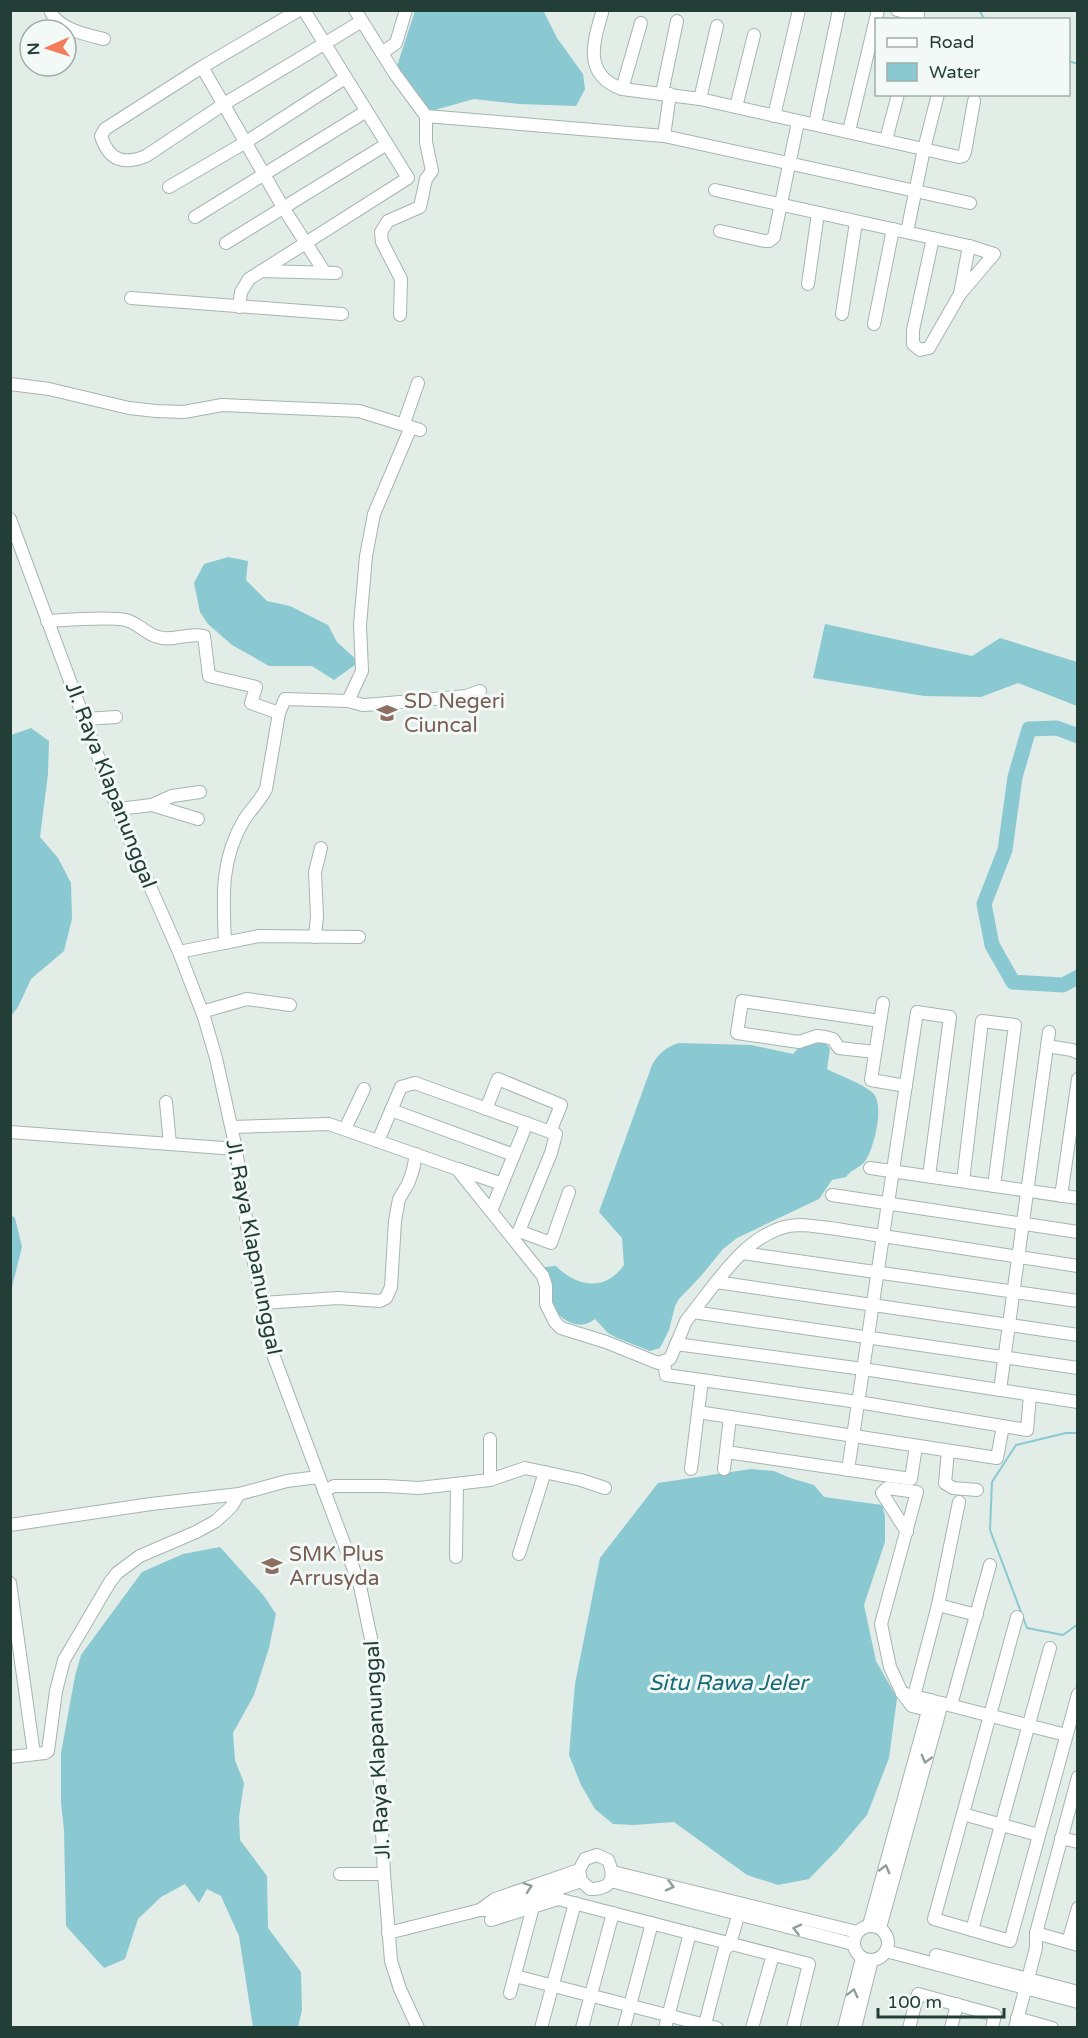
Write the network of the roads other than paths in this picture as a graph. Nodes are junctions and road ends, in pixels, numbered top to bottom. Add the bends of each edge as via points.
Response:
1 (50, 10) edge
2 (299, 10) edge
3 (304, 10) edge
4 (799, 10) edge
5 (839, 10) edge
6 (897, 10) edge
7 (403, 13) edge
8 (602, 13) dead end
9 (918, 15) edge
10 (358, 16) edge
11 (676, 21) dead end
12 (875, 23) edge
13 (641, 24) dead end
14 (717, 26) dead end
15 (754, 35) dead end
16 (104, 39) dead end
17 (325, 44) junction
18 (382, 53) junction
19 (202, 67) junction
20 (345, 78) junction
21 (622, 89) junction
22 (666, 94) junction
23 (897, 96) edge
24 (937, 96) edge
25 (700, 99) junction
26 (974, 101) dead end
27 (224, 104) junction
28 (736, 107) junction
29 (365, 112) junction
30 (426, 116) junction
31 (774, 116) junction
32 (798, 122) junction
33 (815, 124) junction
34 (849, 131) junction
35 (664, 136) junction
36 (886, 140) junction
37 (246, 142) junction
38 (387, 144) junction
39 (924, 149) junction
40 (789, 163) junction
41 (265, 174) junction
42 (169, 187) dead end
43 (716, 190) dead end
44 (916, 191) junction
45 (970, 203) dead end
46 (780, 204) junction
47 (284, 209) junction
48 (818, 213) junction
49 (195, 216) dead end
50 (856, 222) junction
51 (893, 229) junction
52 (720, 231) dead end
53 (908, 232) junction
54 (933, 238) junction
55 (306, 241) junction
56 (226, 243) dead end
57 (969, 246) junction
58 (322, 268) dead end
59 (261, 271) junction
60 (336, 273) dead end
61 (808, 284) dead end
62 (960, 294) junction
63 (131, 298) dead end
64 (240, 307) junction
65 (342, 314) dead end
66 (842, 314) dead end
67 (400, 315) dead end
68 (874, 324) dead end
69 (418, 383) dead end
70 (10, 384) edge
71 (412, 427) junction
72 (10, 519) edge
73 (46, 621) junction
74 (480, 691) dead end
75 (348, 701) junction
76 (279, 713) junction
77 (116, 717) dead end
78 (85, 719) junction
79 (200, 792) dead end
80 (152, 805) junction
81 (118, 809) junction
82 (198, 819) dead end
83 (321, 848) dead end
84 (315, 937) junction
85 (359, 937) dead end
86 (225, 943) junction
87 (179, 952) junction
88 (883, 1003) dead end
89 (290, 1005) dead end
90 (204, 1017) junction
91 (880, 1021) junction
92 (1049, 1032) dead end
93 (1047, 1046) junction
94 (875, 1052) junction
95 (1077, 1053) edge
96 (1077, 1078) edge
97 (906, 1086) junction
98 (364, 1089) dead end
99 (166, 1101) dead end
100 (486, 1109) junction
101 (391, 1110) junction
102 (527, 1124) junction
103 (232, 1128) junction
104 (345, 1129) junction
105 (10, 1132) edge
106 (550, 1132) junction
107 (378, 1141) junction
108 (170, 1144) junction
109 (236, 1149) junction
110 (416, 1154) junction
111 (514, 1155) junction
112 (870, 1168) dead end
113 (457, 1169) junction
114 (893, 1171) junction
115 (928, 1176) junction
116 (963, 1181) junction
117 (502, 1184) junction
118 (994, 1186) junction
119 (1028, 1191) junction
120 (569, 1192) dead end
121 (832, 1195) dead end
122 (1060, 1196) junction
123 (1077, 1198) edge
124 (888, 1204) junction
125 (491, 1210) junction
126 (1023, 1224) junction
127 (1077, 1232) edge
128 (516, 1234) junction
129 (883, 1236) junction
130 (742, 1253) junction
131 (1019, 1257) junction
132 (1077, 1266) edge
133 (877, 1272) junction
134 (716, 1282) junction
135 (1014, 1292) junction
136 (1077, 1301) edge
137 (262, 1303) junction
138 (873, 1305) junction
139 (693, 1312) junction
140 (1009, 1325) junction
141 (1077, 1335) edge
142 (868, 1337) junction
143 (676, 1344) junction
144 (1005, 1357) junction
145 (664, 1362) junction
146 (1077, 1368) edge
147 (863, 1369) junction
148 (702, 1380) junction
149 (1000, 1390) junction
150 (1030, 1395) junction
151 (858, 1402) junction
152 (1077, 1402) edge
153 (698, 1412) junction
154 (730, 1417) junction
155 (1003, 1426) junction
156 (853, 1436) junction
157 (490, 1439) dead end
158 (916, 1446) junction
159 (948, 1451) junction
160 (726, 1452) junction
161 (691, 1469) dead end
162 (724, 1469) dead end
163 (848, 1470) junction
164 (545, 1472) junction
165 (318, 1477) junction
166 (490, 1480) junction
167 (457, 1484) junction
168 (605, 1488) dead end
169 (977, 1490) dead end
170 (324, 1491) junction
171 (239, 1494) junction
172 (959, 1502) dead end
173 (10, 1525) edge
174 (907, 1532) dead end
175 (519, 1554) dead end
176 (456, 1557) dead end
177 (990, 1564) dead end
178 (10, 1583) edge
179 (938, 1605) junction
180 (976, 1615) junction
181 (1017, 1617) dead end
182 (1050, 1648) dead end
183 (908, 1694) junction
184 (1077, 1694) edge
185 (938, 1705) junction
186 (990, 1715) junction
187 (1029, 1725) junction
188 (1066, 1735) junction
189 (34, 1754) junction
190 (10, 1756) edge
191 (1077, 1777) edge
192 (963, 1814) junction
193 (1001, 1825) junction
194 (1038, 1835) junction
195 (1061, 1838) junction
196 (1077, 1842) edge
197 (340, 1874) dead end
198 (384, 1874) junction
199 (580, 1876) junction
200 (612, 1876) junction
201 (575, 1903) junction
202 (533, 1907) junction
203 (1077, 1908) edge
204 (740, 1909) junction
205 (613, 1913) junction
206 (491, 1920) dead end
207 (652, 1923) junction
208 (875, 1927) junction
209 (972, 1930) junction
210 (388, 1933) junction
211 (690, 1933) junction
212 (1036, 1933) junction
213 (855, 1938) junction
214 (1073, 1943) edge
215 (730, 1944) junction
216 (887, 1947) junction
217 (773, 1955) junction
218 (867, 1959) junction
219 (515, 1976) junction
220 (1026, 1984) junction
221 (552, 1985) junction
222 (1077, 1992) edge
223 (510, 1993) dead end
224 (591, 1995) junction
225 (1077, 2002) edge
226 (957, 2004) junction
227 (630, 2005) junction
228 (666, 2021) edge
229 (1016, 2023) edge
230 (710, 2027) edge
231 (418, 2028) edge
232 (541, 2028) edge
233 (582, 2028) edge
234 (624, 2028) edge
235 (752, 2028) edge
236 (793, 2028) edge
237 (844, 2028) edge
238 (855, 2028) edge
239 (909, 2028) edge
240 (951, 2028) edge
241 (992, 2028) edge
242 (1052, 2028) edge

1 - 16 street via 57,21
2 - 19 street
3 - 17 street
4 - 31 street
5 - 33 street
6 - 9 street
7 - 18 street via 396,44
8 - 21 street via 593,43 595,61 605,80
10 - 17 street
10 - 18 street
11 - 22 street
12 - 34 street
13 - 21 street
14 - 25 street
15 - 28 street
17 - 20 street
17 - 27 street
18 - 30 street
19 - 27 street
19 - 27 street via 105,129 104,145 117,159 133,161
20 - 29 street
20 - 37 street
21 - 22 street
22 - 25 street
22 - 35 street
23 - 36 street
24 - 39 street
25 - 28 street
26 - 39 street via 963,156
27 - 37 street
28 - 31 street
29 - 38 street
29 - 41 street
30 - 35 street
30 - 67 street via 432,171 426,179 420,207 388,221 381,232 401,279
31 - 32 street
32 - 33 street
32 - 40 street
33 - 34 street
34 - 36 street
35 - 40 street
36 - 39 street
37 - 41 street
37 - 42 street
38 - 47 street
38 - 55 street via 408,178
39 - 44 street
40 - 44 street
40 - 46 street
41 - 47 street
41 - 49 street
43 - 46 street
44 - 45 street
44 - 53 street
46 - 48 street
46 - 52 street via 772,240
47 - 55 street
47 - 56 street
48 - 50 street
48 - 61 street
50 - 51 street
50 - 66 street
51 - 53 street
51 - 68 street
53 - 54 street
54 - 57 street
54 - 62 street via 913,330 916,348 930,348
55 - 58 street
55 - 59 street
57 - 62 street
57 - 62 street via 994,254
59 - 60 street
59 - 64 street via 245,283
63 - 64 street
64 - 65 street
69 - 71 street
70 - 71 street via 156,411 184,412 222,405 359,411
71 - 75 street via 374,514 360,625 362,671
72 - 73 street, Jl. Raya Klapanunggal
73 - 76 street via 123,619 157,637 192,633 204,636 209,676 256,687 251,703
73 - 78 street, Jl. Raya Klapanunggal
74 - 75 street via 466,696 378,704
75 - 76 street via 287,698
76 - 86 street via 266,789 245,819 224,876
77 - 78 street
78 - 81 street, Jl. Raya Klapanunggal
79 - 80 street via 172,796
80 - 81 street
80 - 82 street
81 - 87 street, Jl. Raya Klapanunggal
83 - 84 street via 315,872
84 - 85 street
84 - 86 street via 259,936
86 - 87 street
87 - 90 street, Jl. Raya Klapanunggal
88 - 91 street
89 - 90 street via 248,999 206,1011
90 - 103 street, Jl. Raya Klapanunggal
91 - 94 street
91 - 94 street via 742,1001 737,1033 799,1042 825,1037 833,1039 839,1047
92 - 93 street
93 - 95 street
93 - 119 street
94 - 97 street via 871,1080
96 - 122 street
97 - 114 street
97 - 115 street via 917,1012 950,1017
98 - 104 street
99 - 108 street
100 - 101 street via 415,1083 401,1087
100 - 102 street
100 - 106 street via 498,1079 561,1104
101 - 107 street
101 - 111 street
102 - 106 street
102 - 111 street
103 - 104 street via 323,1124
103 - 109 street, Jl. Raya Klapanunggal
104 - 107 street
105 - 108 street
106 - 128 street via 556,1134 551,1154
107 - 110 street
108 - 109 street
109 - 137 street, Jl. Raya Klapanunggal
110 - 113 street
110 - 137 street via 408,1184 399,1199 391,1287 386,1298
111 - 117 street
112 - 114 street
113 - 117 street
113 - 125 street
114 - 115 street
114 - 124 street
115 - 116 street
116 - 118 street
116 - 118 street via 982,1021 1015,1025
117 - 125 street
118 - 119 street
119 - 122 street
119 - 126 street
120 - 128 street via 551,1243
121 - 124 street
122 - 123 street
124 - 126 street
124 - 129 street
125 - 128 street
126 - 127 street
126 - 131 street
128 - 145 street via 543,1276 546,1304 561,1328 658,1364
129 - 130 street via 800,1225 770,1234
129 - 131 street
129 - 133 street
130 - 133 street
130 - 134 street
131 - 132 street
131 - 135 street
133 - 135 street
133 - 138 street
134 - 138 street
134 - 139 street
135 - 136 street
135 - 140 street
137 - 165 street, Jl. Raya Klapanunggal via 273,1357
138 - 140 street
138 - 142 street
139 - 142 street
139 - 143 street
140 - 141 street
140 - 144 street
142 - 144 street
142 - 147 street
143 - 145 street via 670,1359
143 - 147 street
144 - 146 street
144 - 149 street
145 - 148 street via 666,1375
147 - 149 street
147 - 151 street
148 - 151 street
148 - 153 street
149 - 150 street
150 - 152 street
150 - 155 street via 1027,1430
151 - 155 street
151 - 156 street
153 - 154 street
153 - 161 street
154 - 156 street
154 - 160 street
155 - 159 street via 997,1458
156 - 158 street
156 - 163 street
157 - 166 street
158 - 159 street
158 - 163 street via 911,1479
159 - 169 street via 945,1483 953,1488
160 - 162 street
160 - 163 street
164 - 166 street via 518,1469
164 - 168 street
164 - 175 street
165 - 170 street, Jl. Raya Klapanunggal
165 - 171 street
166 - 167 street
167 - 170 street via 418,1488 334,1486
167 - 176 street
170 - 198 street, Jl. Raya Klapanunggal via 360,1586 372,1635
171 - 173 street
171 - 189 street via 216,1521 140,1556 117,1573 64,1660 49,1749
172 - 179 street
174 - 183 street via 881,1624 890,1667
177 - 180 street
178 - 189 street
179 - 180 street
179 - 183 street
180 - 185 street
181 - 186 street
182 - 187 street
183 - 185 street via 912,1706
184 - 188 street
185 - 186 street
185 - 208 street
186 - 187 street
186 - 192 street
187 - 188 street
187 - 193 street
188 - 194 street
189 - 190 street
191 - 195 street
192 - 193 street
192 - 209 street via 934,1919
193 - 194 street
193 - 209 street
194 - 209 street via 1010,1941
195 - 196 street
195 - 212 street
197 - 198 street
198 - 210 street, Jl. Raya Klapanunggal
199 - 200 street via 590,1889 602,1889
199 - 200 street via 585,1859 597,1855 608,1860
199 - 210 street via 495,1899 480,1910
200 - 204 street
201 - 202 street via 558,1899
201 - 205 street
201 - 221 street
202 - 206 street
202 - 219 street
203 - 214 street
204 - 213 street
204 - 215 street
205 - 207 street
205 - 224 street
207 - 211 street
207 - 227 street
208 - 213 street
208 - 216 street via 886,1934
210 - 231 street, Jl. Raya Klapanunggal via 391,1961
211 - 215 street
211 - 228 street
212 - 214 street
212 - 220 street
213 - 218 street via 856,1952
215 - 217 street
215 - 230 street via 724,1951
216 - 218 street via 880,1957
216 - 220 street
217 - 235 street
217 - 236 street via 809,1964
237 -> 218 street
218 - 238 street
219 - 221 street
219 - 223 street
220 - 222 street
220 - 225 street
220 - 229 street
221 - 224 street
221 - 232 street
224 - 227 street
224 - 233 street
226 - 239 street via 918,1994
226 - 240 street
226 - 241 street via 995,2014
227 - 228 street
227 - 234 street
228 - 230 street
229 - 242 street

